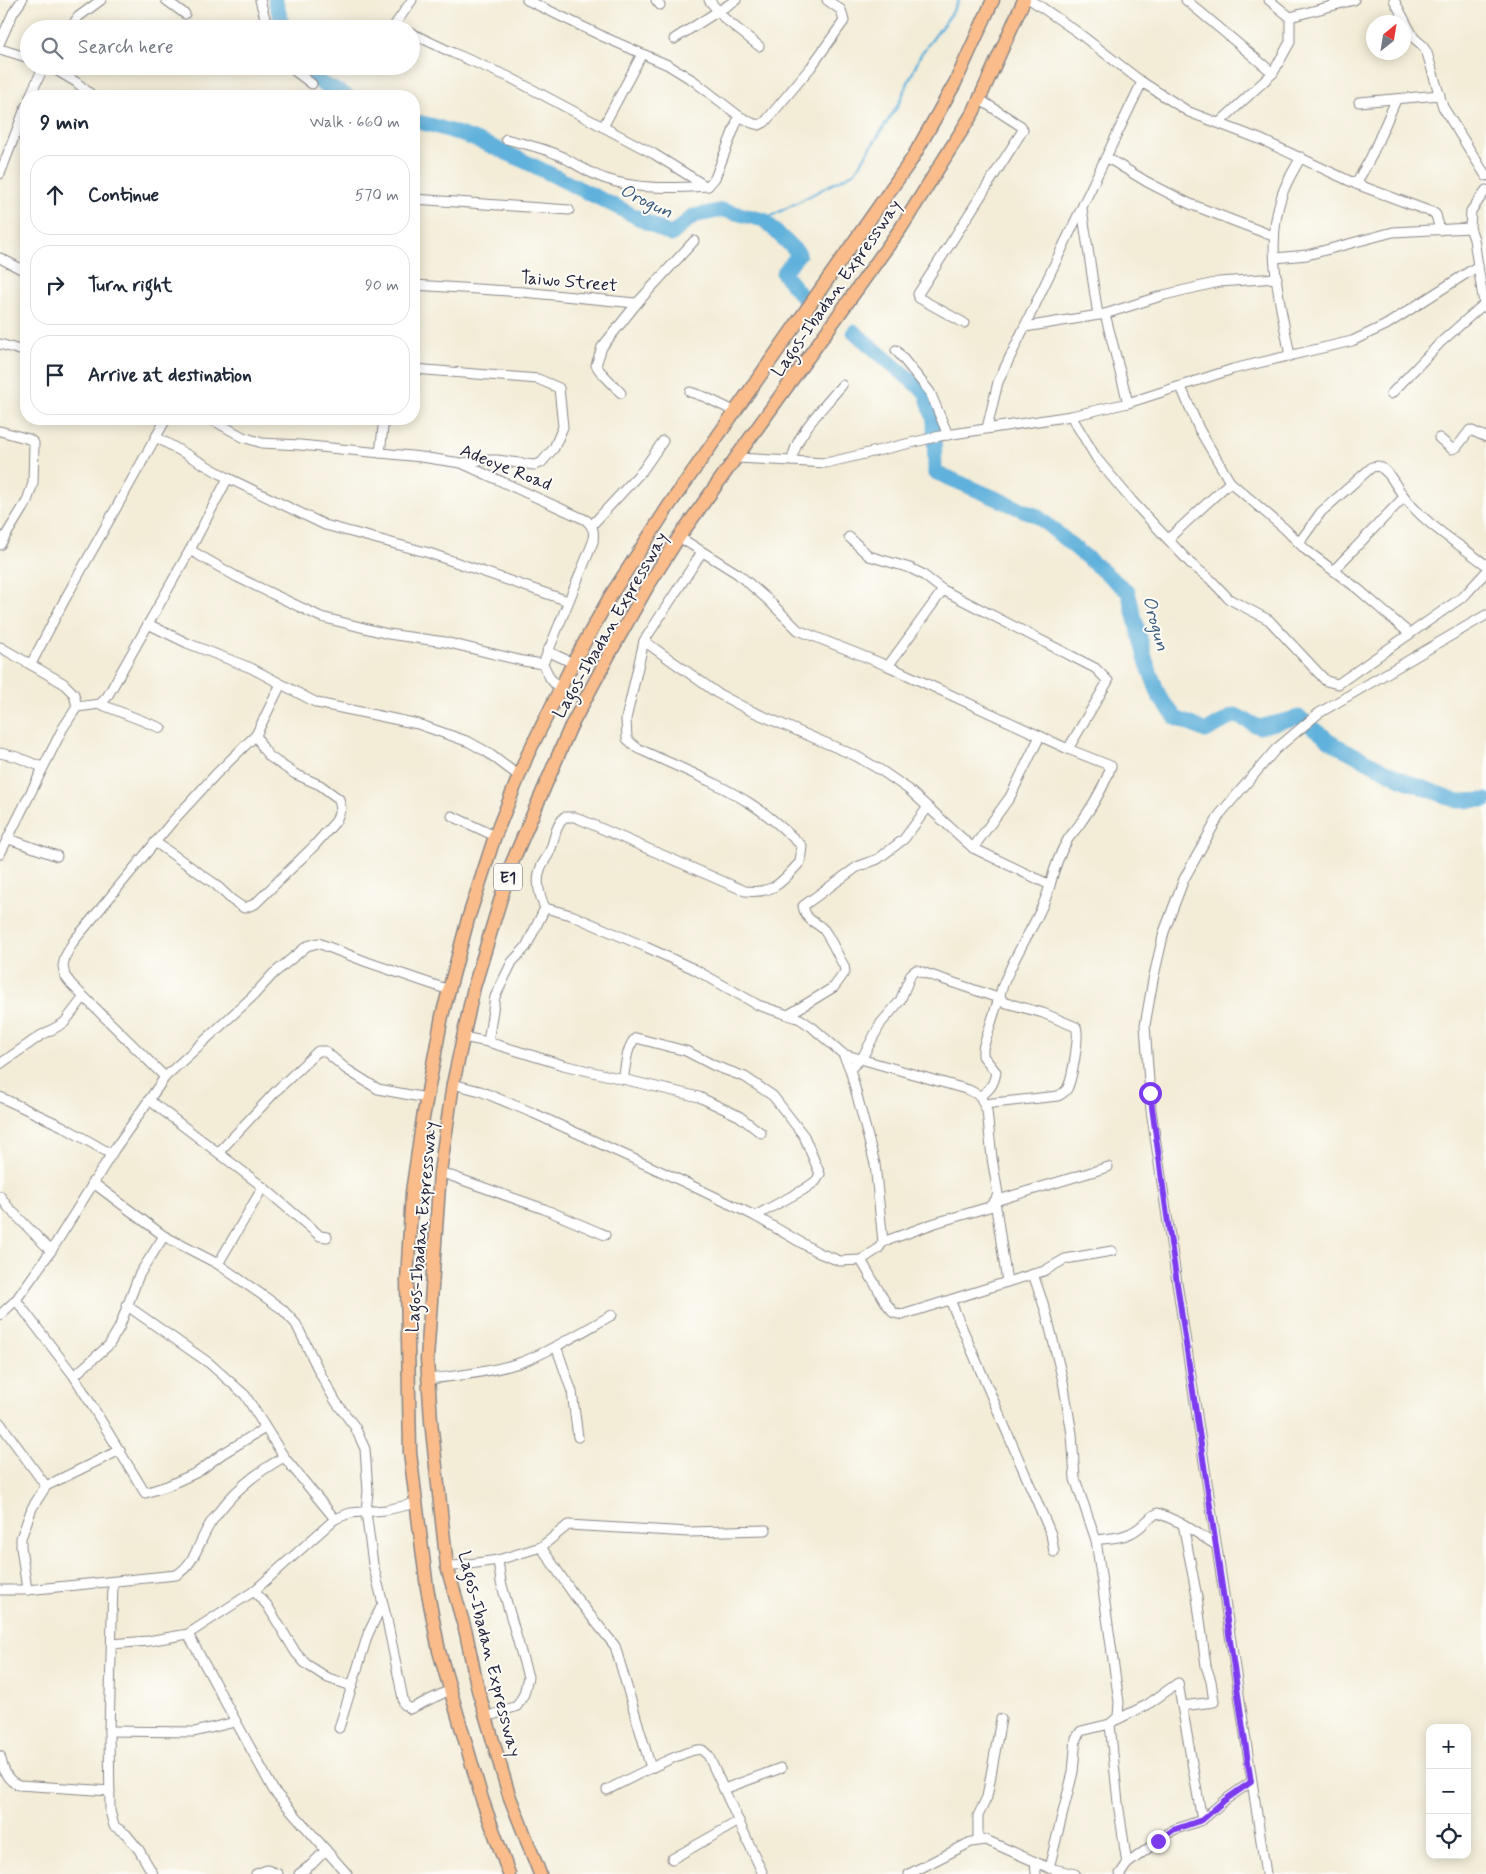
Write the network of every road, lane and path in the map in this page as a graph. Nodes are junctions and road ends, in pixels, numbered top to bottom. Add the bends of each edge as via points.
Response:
1 (22, 0) edge
2 (101, 0) edge
3 (166, 0) edge
4 (260, 0) edge
5 (412, 0) edge
6 (527, 0) edge
7 (709, 0) edge
8 (736, 0) edge
9 (827, 0) edge
10 (993, 0) edge
11 (1024, 0) edge
12 (1031, 0) edge
13 (1186, 0) edge
14 (1269, 0) edge
15 (1354, 0) edge
16 (1394, 0) edge
17 (718, 12) junction
18 (185, 14) dead end
19 (1290, 17) junction
20 (76, 20) edge
21 (266, 20) edge
22 (401, 20) edge
23 (420, 37) edge
24 (674, 39) dead end
25 (0, 42) edge
26 (758, 46) dead end
27 (0, 49) edge
28 (642, 54) junction
29 (20, 55) edge
30 (1273, 73) junction
31 (40, 75) edge
32 (64, 75) edge
33 (300, 75) edge
34 (1142, 82) junction
35 (312, 84) dead end
36 (33, 90) edge
37 (86, 90) edge
38 (1440, 95) junction
39 (979, 99) junction
40 (1396, 100) junction
41 (1358, 102) dead end
42 (739, 116) junction
43 (20, 122) edge
44 (1219, 123) junction
45 (603, 127) junction
46 (506, 139) dead end
47 (1106, 157) junction
48 (1300, 157) junction
49 (0, 174) edge
50 (1486, 176) edge
51 (1356, 184) junction
52 (708, 186) junction
53 (1486, 190) edge
54 (420, 199) edge
55 (1082, 209) junction
56 (568, 210) dead end
57 (1470, 228) junction
58 (1440, 230) junction
59 (1273, 236) junction
60 (694, 241) dead end
61 (0, 258) edge
62 (1275, 258) junction
63 (1478, 266) junction
64 (20, 268) edge
65 (1276, 278) junction
66 (420, 285) edge
67 (638, 302) junction
68 (1485, 306) edge
69 (1102, 314) junction
70 (964, 323) dead end
71 (1025, 327) junction
72 (0, 344) edge
73 (20, 350) edge
74 (896, 350) dead end
75 (1290, 356) junction
76 (420, 369) edge
77 (842, 385) dead end
78 (1181, 387) junction
79 (690, 392) dead end
80 (621, 393) dead end
81 (1391, 394) dead end
82 (1128, 403) junction
83 (736, 412) junction
84 (1071, 416) junction
85 (163, 425) edge
86 (222, 425) edge
87 (383, 425) edge
88 (987, 428) junction
89 (0, 431) edge
90 (944, 436) junction
91 (156, 437) junction
92 (1486, 437) edge
93 (1440, 438) dead end
94 (663, 441) dead end
95 (380, 453) junction
96 (737, 458) junction
97 (792, 461) junction
98 (461, 463) junction
99 (228, 478) junction
100 (1230, 482) junction
101 (1404, 497) junction
102 (592, 525) junction
103 (849, 537) dead end
104 (680, 538) junction
105 (1168, 539) junction
106 (1299, 543) junction
107 (0, 545) edge
108 (190, 550) junction
109 (702, 552) junction
110 (1486, 565) edge
111 (1334, 570) junction
112 (1486, 572) edge
113 (943, 590) junction
114 (568, 601) junction
115 (1486, 615) edge
116 (148, 624) junction
117 (1410, 634) junction
118 (644, 641) junction
119 (0, 647) edge
120 (547, 651) junction
121 (573, 663) junction
122 (31, 664) junction
123 (543, 664) junction
124 (888, 666) junction
125 (281, 684) junction
126 (559, 689) junction
127 (100, 704) junction
128 (77, 707) junction
129 (161, 728) dead end
130 (256, 735) junction
131 (1040, 736) junction
132 (1068, 749) junction
133 (0, 754) edge
134 (42, 767) junction
135 (519, 776) junction
136 (928, 808) junction
137 (452, 816) dead end
138 (495, 836) junction
139 (9, 839) junction
140 (154, 842) junction
141 (973, 848) junction
142 (0, 854) edge
143 (57, 856) dead end
144 (1050, 885) junction
145 (545, 908) junction
146 (449, 990) junction
147 (84, 998) junction
148 (1000, 998) junction
149 (788, 1015) junction
150 (463, 1037) junction
151 (488, 1042) junction
152 (843, 1054) junction
153 (862, 1058) junction
154 (0, 1064) edge
155 (850, 1069) junction
156 (165, 1078) junction
157 (623, 1079) junction
158 (453, 1084) junction
159 (0, 1097) edge
160 (426, 1098) junction
161 (150, 1100) junction
162 (982, 1100) junction
163 (761, 1134) dead end
164 (219, 1152) junction
165 (111, 1154) junction
166 (1108, 1167) dead end
167 (440, 1172) junction
168 (92, 1182) junction
169 (263, 1187) junction
170 (0, 1196) edge
171 (995, 1201) junction
172 (755, 1216) junction
173 (605, 1235) dead end
174 (164, 1236) junction
175 (328, 1237) dead end
176 (883, 1242) junction
177 (51, 1251) junction
178 (1112, 1251) dead end
179 (860, 1260) junction
180 (218, 1264) junction
181 (1033, 1274) junction
182 (1007, 1282) junction
183 (16, 1300) junction
184 (950, 1300) junction
185 (126, 1305) junction
186 (0, 1315) edge
187 (612, 1315) dead end
188 (556, 1346) junction
189 (74, 1376) junction
190 (428, 1379) junction
191 (0, 1423) edge
192 (265, 1428) junction
193 (578, 1437) dead end
194 (120, 1450) junction
195 (284, 1457) junction
196 (46, 1486) junction
197 (416, 1503) junction
198 (366, 1512) junction
199 (335, 1519) junction
200 (1183, 1524) junction
201 (766, 1530) dead end
202 (1096, 1540) junction
203 (1216, 1545) junction
204 (541, 1547) junction
205 (1054, 1552) dead end
206 (498, 1560) junction
207 (447, 1567) junction
208 (113, 1582) junction
209 (0, 1590) edge
210 (27, 1590) junction
211 (254, 1591) junction
212 (383, 1603) junction
213 (188, 1634) junction
214 (112, 1644) junction
215 (352, 1686) junction
216 (450, 1690) junction
217 (1182, 1706) junction
218 (487, 1717) junction
219 (1001, 1719) dead end
220 (235, 1722) junction
221 (1113, 1722) junction
222 (339, 1728) dead end
223 (109, 1731) junction
224 (0, 1756) edge
225 (651, 1768) junction
226 (781, 1768) dead end
227 (1251, 1782) junction
228 (724, 1789) junction
229 (607, 1790) dead end
230 (110, 1791) junction
231 (1202, 1820) junction
232 (739, 1821) junction
233 (978, 1840) junction
234 (326, 1850) junction
235 (672, 1858) dead end
236 (1035, 1862) junction
237 (1126, 1864) junction
238 (1049, 1868) junction
239 (912, 1873) edge
240 (153, 1874) edge
241 (256, 1874) edge
242 (278, 1874) edge
243 (298, 1874) edge
244 (347, 1874) edge
245 (509, 1874) edge
246 (540, 1874) edge
247 (763, 1874) edge
248 (1036, 1874) edge
249 (1075, 1874) edge
250 (1120, 1874) edge
251 (1266, 1874) edge

1 - 25 street
2 - 20 street
3 - 18 street
4 - 21 street
5 - 22 street
6 - 28 street
7 - 17 street
8 - 17 street
9 - 42 street via 841,10 844,21 812,67 765,122 752,123
10 - 83 highway, Lagos-Ibadan Expressway / E1 via 955,83 912,159
11 - 39 highway, Lagos-Ibadan Expressway / E1
12 - 34 street
13 - 30 street
14 - 19 street
15 - 19 street
16 - 38 street via 1414,38 1427,53
17 - 24 street
17 - 26 street
19 - 30 street via 1289,44
23 - 45 street via 509,77
27 - 29 street
28 - 42 street via 694,81
28 - 45 street
30 - 44 street
31 - 36 street
32 - 37 street
33 - 35 street
34 - 44 street via 1189,112
34 - 47 street
38 - 40 street
38 - 50 street via 1443,107
39 - 70 street via 1023,130 918,294 926,303
39 - 96 highway, Lagos-Ibadan Expressway / E1 via 901,228
40 - 41 street
40 - 51 street
42 - 52 street via 715,178
43 - 49 street
44 - 48 street
45 - 52 street
46 - 52 street via 559,155 604,178 624,184 674,188
47 - 55 street
47 - 59 street via 1190,204
48 - 51 street
48 - 59 street via 1282,196
51 - 58 street via 1434,213
53 - 57 street via 1471,211
54 - 56 street
55 - 69 street
55 - 71 street
57 - 58 street
57 - 63 street
58 - 62 street via 1393,232 1306,255
59 - 62 street
60 - 67 street, Taiwo Street
61 - 64 street
62 - 65 street
63 - 68 street
63 - 75 street via 1386,325 1352,341
65 - 69 street via 1219,282
65 - 75 street
66 - 67 street, Taiwo Street
67 - 80 street via 602,347 596,365
68 - 81 street via 1441,342
69 - 71 street
69 - 82 street
71 - 88 street via 998,382
72 - 73 street
74 - 90 street via 930,392
75 - 78 street via 1233,369
76 - 98 street via 538,379 559,388 563,427 554,448 541,463 484,460
77 - 97 street via 800,437
78 - 82 street
78 - 100 street via 1199,429
79 - 83 street
82 - 84 street
83 - 121 highway, Lagos-Ibadan Expressway / E1 via 610,595
84 - 88 street
84 - 105 street via 1097,459
85 - 91 street
86 - 95 street, Adeoye Road via 262,443
87 - 95 street
88 - 90 street
89 - 107 street via 34,443 33,483 27,501
90 - 97 street via 826,463
91 - 99 street
91 - 122 street
92 - 93 street via 1470,430 1452,449
94 - 102 street via 643,470
95 - 98 street, Adeoye Road
96 - 97 street
96 - 104 highway, Lagos-Ibadan Expressway / E1
98 - 102 street, Adeoye Road via 581,517
99 - 108 street
99 - 114 street via 325,525 429,553
100 - 105 street
100 - 106 street
101 - 106 street via 1383,468 1372,467 1321,512
101 - 110 street via 1422,516
101 - 111 street
102 - 114 street via 593,542
103 - 113 street via 869,556 910,568
104 - 109 street
104 - 150 highway, Lagos-Ibadan Expressway / E1 via 646,589 570,728 511,866 474,987
105 - 117 street via 1229,599 1269,620 1331,683 1338,684
106 - 111 street
108 - 116 street
108 - 123 street via 237,577 322,617 388,634 445,642
109 - 118 street
109 - 124 street via 738,574 798,630
111 - 117 street
112 - 117 street via 1464,596
113 - 124 street
113 - 132 street via 1095,668 1108,681
114 - 120 street
115 - 203 street via 1319,713 1276,749 1220,814 1184,879 1164,932 1145,1025 1151,1110
116 - 125 street
116 - 127 street
118 - 136 street via 717,693 882,770
118 - 145 street via 626,719 627,738 637,748 752,804 802,846 800,862 774,887 760,892 745,891 575,817 564,817 556,826 538,879 539,895
119 - 122 street
120 - 121 street
120 - 123 street
121 - 126 highway, Lagos-Ibadan Expressway / E1
122 - 128 street via 70,690
123 - 126 street
124 - 131 street
125 - 130 street
125 - 135 street via 317,702 418,724 452,736 486,752
126 - 135 highway, Lagos-Ibadan Expressway / E1
127 - 128 street
127 - 129 street
128 - 134 street
130 - 140 street
130 - 140 street via 270,757 339,799 341,808 336,820 314,846 255,904 244,908
131 - 132 street
131 - 141 street via 1010,797
132 - 144 street via 1111,766 1098,795 1067,840
133 - 134 street
134 - 139 street
135 - 138 highway, Lagos-Ibadan Expressway / E1
136 - 141 street
136 - 149 street via 904,839 878,859 857,866 803,906 809,919 823,928 845,972 834,987
137 - 138 street
138 - 146 highway, Lagos-Ibadan Expressway / E1
139 - 142 street
139 - 143 street
140 - 147 street via 73,942 65,957 65,976
141 - 144 street
144 - 148 street via 1044,906 1021,946
145 - 149 street via 571,915 646,947 758,1005
145 - 151 street via 526,947 512,962 495,997
146 - 156 street via 314,943 290,958
146 - 160 highway, Lagos-Ibadan Expressway / E1
147 - 154 street via 64,1023
147 - 156 street
148 - 153 street via 916,970
148 - 162 street via 983,1048 983,1056 996,1072 995,1080
148 - 162 street via 1003,1002 1072,1024 1077,1030 1069,1084 1061,1094
149 - 152 street via 800,1018
150 - 151 street
150 - 158 highway, Lagos-Ibadan Expressway / E1
151 - 157 street
152 - 153 street
152 - 155 street
153 - 155 street
153 - 162 street via 961,1087
155 - 176 street via 874,1164
156 - 161 street
157 - 163 street via 699,1097 739,1116
157 - 172 street via 631,1041 636,1038 686,1051 745,1077 773,1096 804,1136 820,1174 816,1181
158 - 167 highway, Lagos-Ibadan Expressway / E1
158 - 172 street via 533,1112
159 - 165 street via 62,1126
160 - 164 street via 378,1089 322,1050 277,1090
160 - 197 highway, Lagos-Ibadan Expressway / E1 via 412,1192 407,1281 410,1452
161 - 164 street
161 - 165 street
162 - 171 street via 987,1111 998,1194
164 - 169 street
165 - 168 street
166 - 171 street
167 - 173 street via 544,1209
167 - 190 highway, Lagos-Ibadan Expressway / E1
168 - 174 street
168 - 177 street
169 - 175 street via 320,1236
169 - 180 street
170 - 177 street
171 - 176 street via 989,1207 935,1222
171 - 182 street
172 - 179 street via 819,1253 840,1261
174 - 180 street
174 - 185 street via 139,1275
176 - 179 street
177 - 183 street
178 - 181 street via 1064,1259
179 - 184 street via 894,1313 902,1315
180 - 198 street via 282,1310 296,1324 322,1377 355,1427 365,1449
181 - 182 street
181 - 202 street via 1063,1381 1075,1478
182 - 184 street
183 - 186 street
183 - 189 street
184 - 205 street via 1051,1534
185 - 189 street via 119,1328 109,1345
185 - 192 street via 230,1381 245,1395
187 - 188 street
188 - 190 street via 520,1362 464,1375
188 - 193 street via 572,1392
189 - 194 street
190 - 207 highway, Lagos-Ibadan Expressway / E1
191 - 196 street
192 - 194 street via 198,1472 145,1493
192 - 195 street
194 - 196 street
195 - 199 street
195 - 208 street via 258,1472 237,1491 212,1521 185,1570 176,1575
196 - 210 street via 32,1508 21,1538
197 - 198 street
197 - 216 highway, Lagos-Ibadan Expressway / E1 via 427,1588
198 - 199 street
198 - 212 street via 373,1564
199 - 211 street
200 - 202 street via 1158,1514 1136,1531
200 - 203 street
200 - 217 street via 1214,1702
201 - 204 street via 689,1532 568,1525
202 - 221 street via 1119,1702
203 - 227 street
204 - 206 street
204 - 225 street via 615,1646
206 - 207 street
206 - 218 street via 501,1582 528,1677 517,1706
207 - 218 highway, Lagos-Ibadan Expressway / E1
208 - 210 street
208 - 214 street
209 - 210 street
211 - 213 street
211 - 215 street via 306,1664 328,1678
212 - 215 street via 368,1634
212 - 216 street via 404,1704 410,1709
213 - 214 street
213 - 220 street
214 - 223 street
215 - 222 street
216 - 245 highway, Lagos-Ibadan Expressway / E1 via 482,1799
217 - 221 street via 1178,1683 1147,1705
217 - 231 street
218 - 246 highway, Lagos-Ibadan Expressway / E1 via 509,1795
219 - 233 street via 987,1797 978,1816
220 - 223 street via 194,1732
220 - 234 street via 274,1791
221 - 237 street
221 - 238 street via 1081,1731 1076,1738 1073,1772
223 - 230 street
224 - 230 street via 5,1774 19,1785
225 - 228 street via 702,1750 708,1755
225 - 229 street
226 - 228 street
227 - 231 street
227 - 251 street
228 - 232 street
230 - 240 street via 114,1826 126,1834
231 - 237 street via 1173,1830
232 - 235 street
232 - 247 street
233 - 236 street via 986,1840
233 - 239 street
234 - 243 street
234 - 244 street
236 - 238 street
236 - 248 street
237 - 250 street
238 - 249 street
241 - 242 street via 267,1870

